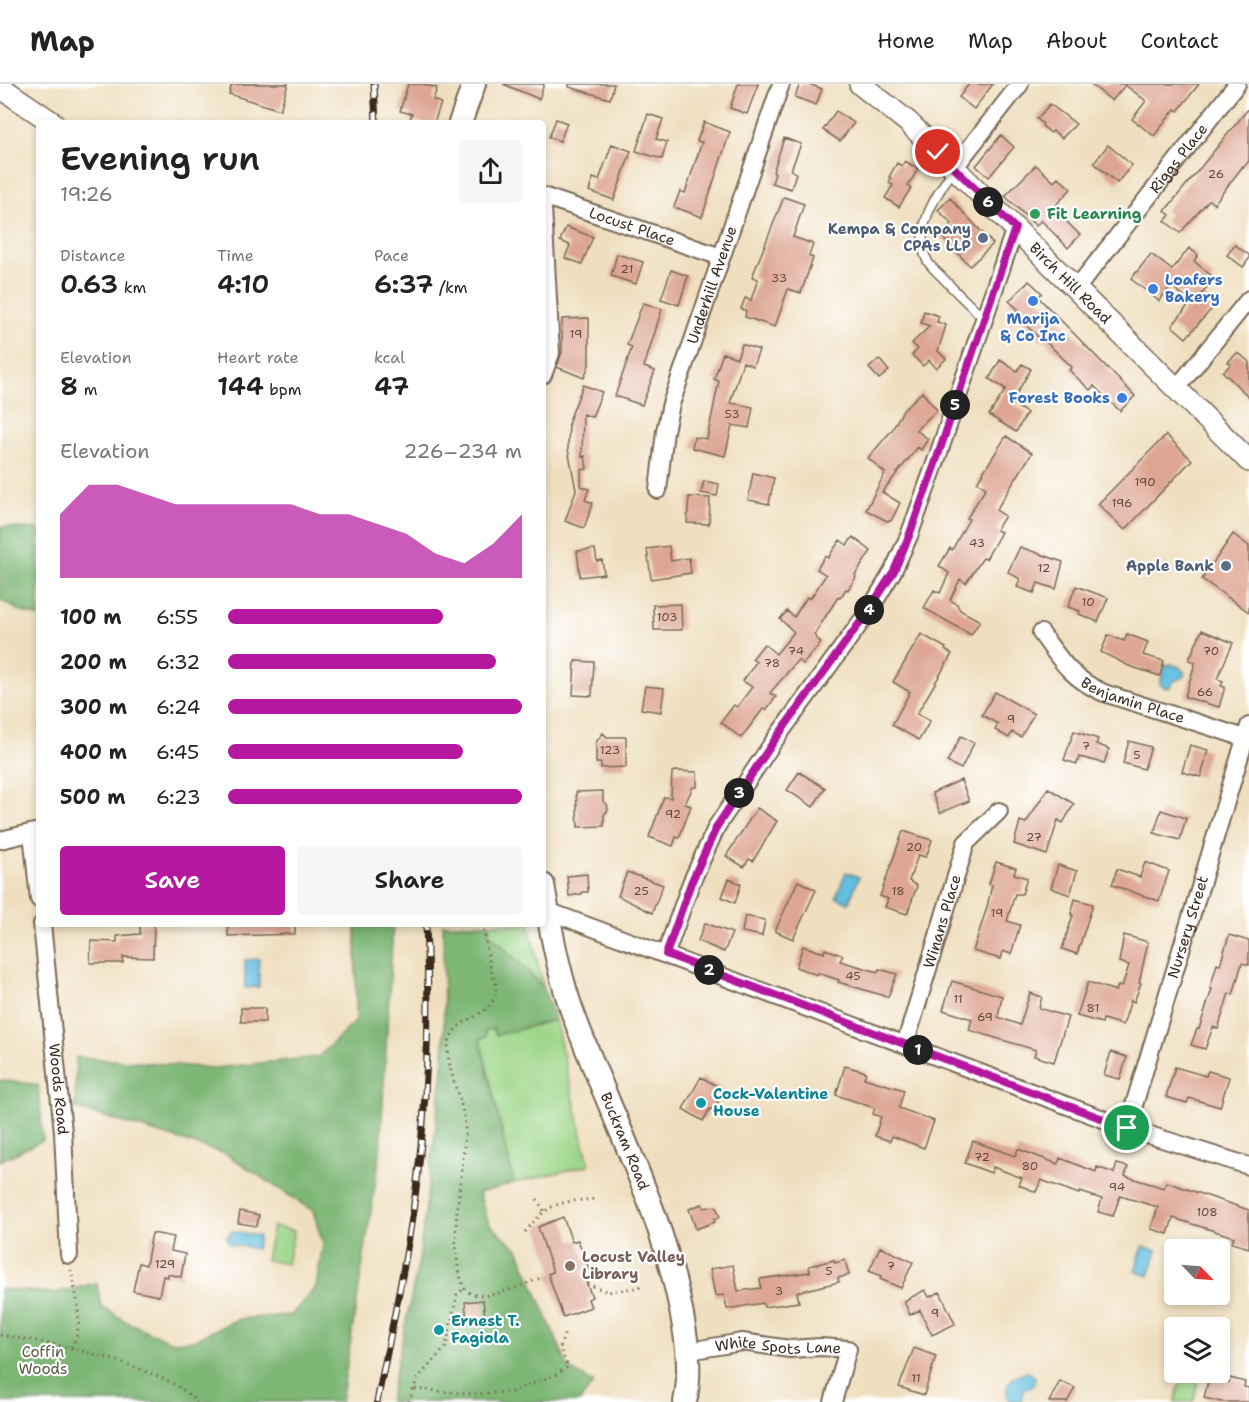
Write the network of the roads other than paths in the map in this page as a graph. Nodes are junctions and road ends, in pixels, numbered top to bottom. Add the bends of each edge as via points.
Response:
1 (474, 84) edge
2 (781, 84) edge
3 (1020, 84) edge
4 (1238, 84) edge
5 (866, 86) edge
6 (1, 87) edge
7 (49, 120) edge
8 (461, 120) edge
9 (954, 168) junction
10 (546, 197) edge
11 (1015, 228) junction
12 (722, 257) junction
13 (546, 262) edge
14 (1076, 289) junction
15 (1247, 305) edge
16 (984, 318) junction
17 (546, 367) edge
18 (1176, 390) junction
19 (1249, 461) edge
20 (658, 489) dead end
21 (1041, 633) dead end
22 (1247, 732) edge
23 (999, 811) dead end
24 (36, 832) edge
25 (0, 840) edge
26 (546, 901) edge
27 (548, 911) junction
28 (42, 927) edge
29 (666, 954) junction
30 (905, 1045) junction
31 (1127, 1128) junction
32 (1249, 1166) edge
33 (69, 1255) road end
34 (689, 1351) junction
35 (685, 1402) edge
36 (833, 1402) edge

1 - 8 main road
2 - 12 street, Underhill Avenue
3 - 9 street
4 - 14 street, Riggs Place
5 - 9 street, Birch Hill Road
6 - 7 street
9 - 11 street, Birch Hill Road
9 - 16 lane via 938,191 922,243 928,263
10 - 12 street, Locust Place
11 - 14 street, Birch Hill Road
11 - 16 street
12 - 20 street, Underhill Avenue via 671,404
13 - 17 street via 551,353
14 - 18 street, Birch Hill Road
15 - 18 street
16 - 29 street via 894,571 717,826 691,883
18 - 19 street, Birch Hill Road
21 - 22 street, Benjamin Place via 1086,686
22 - 31 street, Nursery Street
23 - 30 street, Winans Place via 966,843
24 - 25 street
26 - 27 main road, Buckram Road
27 - 29 street
27 - 34 main road, Buckram Road via 570,1004 666,1246
28 - 33 street, Woods Road via 63,1132
29 - 30 street
30 - 31 street
31 - 32 street
34 - 35 main road, Buckram Road
34 - 36 street, White Spots Lane via 742,1341 790,1349 848,1349

